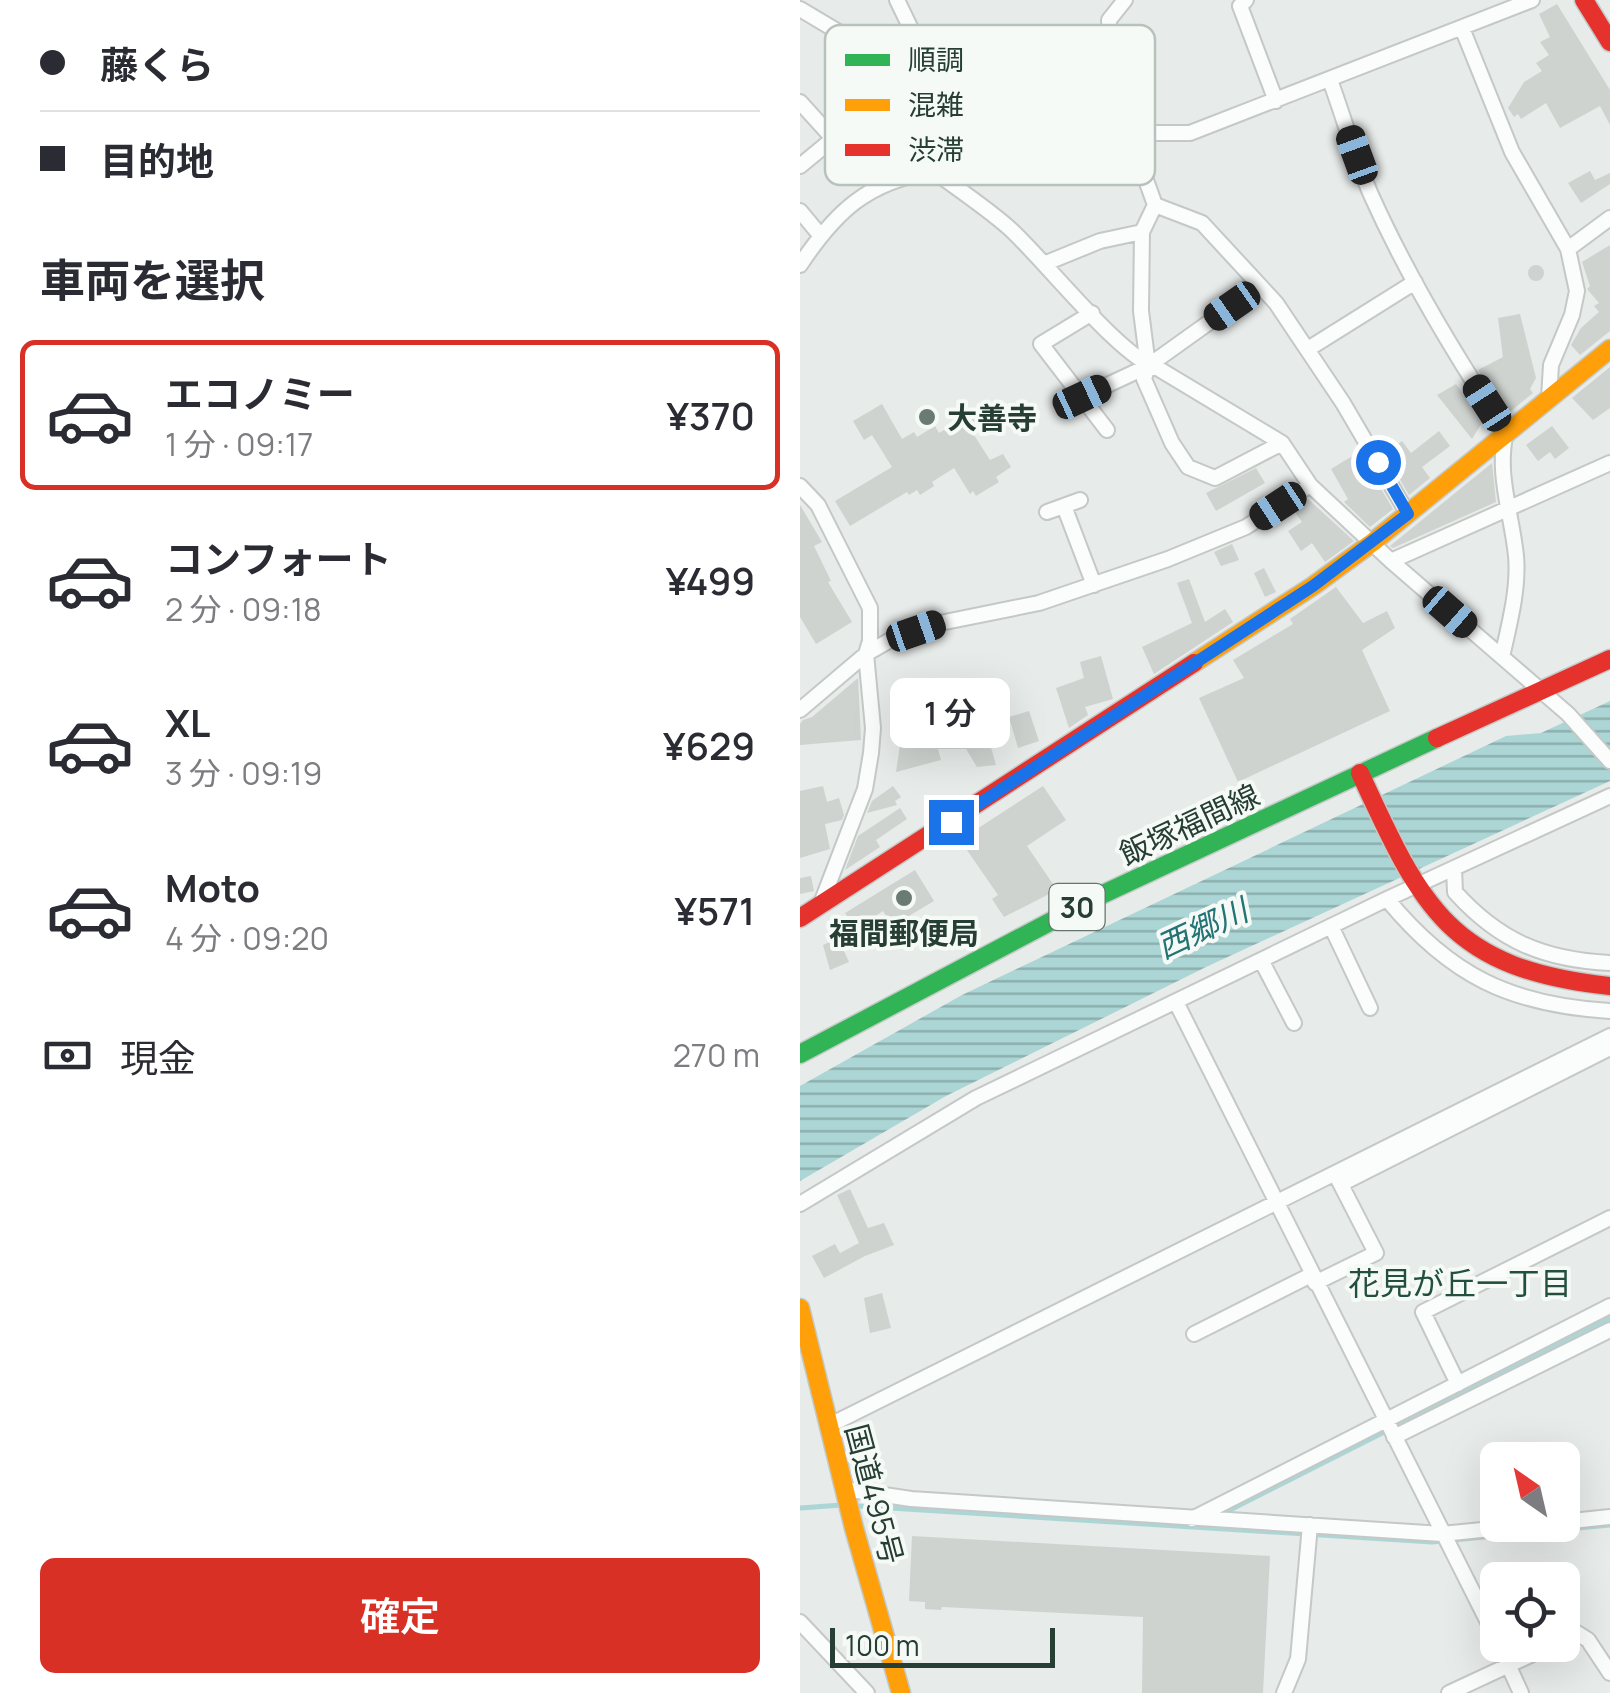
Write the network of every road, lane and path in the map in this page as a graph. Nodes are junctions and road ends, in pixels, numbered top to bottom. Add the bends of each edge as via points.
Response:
1 (897, 0) edge
2 (1124, 0) edge
3 (1246, 0) edge
4 (1532, 0) edge
5 (1584, 0) edge
6 (1515, 3) edge
7 (800, 9) edge
8 (827, 25) edge
9 (909, 25) edge
10 (1109, 25) edge
11 (1462, 28) junction
12 (1610, 42) edge
13 (1330, 80) junction
14 (1276, 100) junction
15 (800, 102) edge
16 (825, 128) edge
17 (1155, 133) edge
18 (825, 145) edge
19 (800, 166) edge
20 (879, 185) edge
21 (951, 185) edge
22 (1148, 185) edge
23 (876, 186) joint
24 (1156, 205) junction
25 (800, 211) edge
26 (1610, 218) edge
27 (1142, 232) junction
28 (820, 235) junction
29 (1568, 249) junction
30 (1046, 262) junction
31 (800, 265) edge
32 (1414, 282) junction
33 (1260, 286) junction
34 (1092, 313) junction
35 (1610, 348) edge
36 (1308, 349) junction
37 (1148, 366) junction
38 (1082, 397) junction
39 (1549, 398) junction
40 (1107, 430) dead end
41 (1506, 432) junction
42 (1282, 442) junction
43 (1610, 463) edge
44 (1310, 485) junction
45 (800, 486) edge
46 (1080, 500) dead end
47 (1064, 506) junction
48 (1506, 510) junction
49 (1048, 512) dead end
50 (1408, 514) junction
51 (1373, 542) junction
52 (1392, 561) junction
53 (1094, 585) junction
54 (866, 654) junction
55 (1502, 657) junction
56 (1610, 659) edge
57 (1541, 690) junction
58 (802, 706) edge
59 (1610, 760) edge
60 (1364, 781) junction
61 (1610, 796) edge
62 (1454, 868) junction
63 (1412, 880) junction
64 (1387, 899) junction
65 (820, 906) junction
66 (800, 918) edge
67 (1331, 926) junction
68 (1261, 960) junction
69 (1610, 963) edge
70 (1610, 986) edge
71 (1176, 1002) junction
72 (1370, 1008) dead end
73 (1610, 1010) edge
74 (1294, 1022) dead end
75 (1610, 1036) edge
76 (1610, 1048) edge
77 (800, 1054) edge
78 (1338, 1179) junction
79 (1276, 1203) junction
80 (800, 1204) edge
81 (1610, 1218) edge
82 (1314, 1279) junction
83 (1610, 1306) edge
84 (800, 1308) edge
85 (1610, 1330) edge
86 (1194, 1334) dead end
87 (1458, 1384) junction
88 (1386, 1420) junction
89 (828, 1426) junction
90 (1394, 1437) junction
91 (844, 1490) junction
92 (1610, 1517) edge
93 (1192, 1519) junction
94 (1580, 1520) edge
95 (1310, 1525) junction
96 (1480, 1530) edge
97 (1442, 1534) junction
98 (1480, 1609) edge
99 (800, 1622) edge
100 (1580, 1635) edge
101 (1506, 1662) edge
102 (1516, 1662) edge
103 (1508, 1666) junction
104 (1610, 1673) edge
105 (867, 1693) edge
106 (901, 1693) edge
107 (1284, 1693) edge
108 (1449, 1693) edge
109 (1521, 1693) edge

1 - 9 street
2 - 10 street
3 - 14 street via 1240,6
4 - 6 street
5 - 12 main road
6 - 11 street
7 - 8 street
11 - 13 street
11 - 29 street via 1512,152
13 - 14 street
13 - 32 street via 1370,194
14 - 17 street via 1190,134
15 - 16 street
18 - 19 street
20 - 23 street
21 - 30 street
22 - 24 street
23 - 28 street
24 - 27 street
24 - 33 street via 1202,223
25 - 28 street
26 - 29 street
27 - 30 street
27 - 37 street
28 - 31 street
29 - 39 street via 1576,290 1552,365
30 - 34 street
32 - 36 street
32 - 41 street
33 - 36 street
33 - 37 street
34 - 37 street
34 - 38 street via 1041,344
35 - 39 main road
36 - 50 street
37 - 38 street
37 - 42 street
37 - 42 street via 1144,379 1188,468 1215,478
38 - 40 street
39 - 41 main road
41 - 48 street
41 - 50 main road
42 - 44 street
43 - 48 street
44 - 51 street
44 - 53 street via 1246,526
45 - 54 street via 818,504 870,608
46 - 47 street
47 - 49 street
47 - 53 street
48 - 52 street
48 - 55 street via 1516,567
50 - 51 main road
51 - 52 street
51 - 65 main road
52 - 55 street
53 - 54 street via 940,623
54 - 58 street
54 - 65 street via 872,752 865,789
55 - 57 street
56 - 57 main road, 飯塚福間線 / 30
57 - 59 street
57 - 60 main road, 飯塚福間線 / 30
60 - 63 main road
60 - 77 main road, 飯塚福間線 / 30 via 1060,916
61 - 62 street
62 - 63 street
62 - 69 street via 1454,892 1498,932 1530,949
63 - 64 street
63 - 70 main road via 1437,915 1498,961 1576,984
64 - 67 street
64 - 73 street via 1427,944 1474,977 1509,994
65 - 66 main road
67 - 68 street
67 - 72 street
68 - 71 street
68 - 74 street
71 - 79 street
71 - 80 street via 976,1098
75 - 78 street
76 - 78 street
78 - 79 street
78 - 82 street via 1376,1254
79 - 82 street
79 - 89 street
81 - 87 street via 1423,1312
82 - 86 street
82 - 88 street
83 - 87 street
84 - 89 main road, 国道495号
85 - 90 street
87 - 88 street
88 - 90 street
88 - 93 street
89 - 91 main road, 国道495号
90 - 97 street
91 - 93 street
91 - 106 main road, 国道495号
92 - 94 street
93 - 95 street
95 - 97 street
95 - 107 street via 1298,1659
96 - 97 street
97 - 98 street
99 - 105 street
100 - 104 street
101 - 103 street
102 - 103 street
103 - 108 street
103 - 109 street

